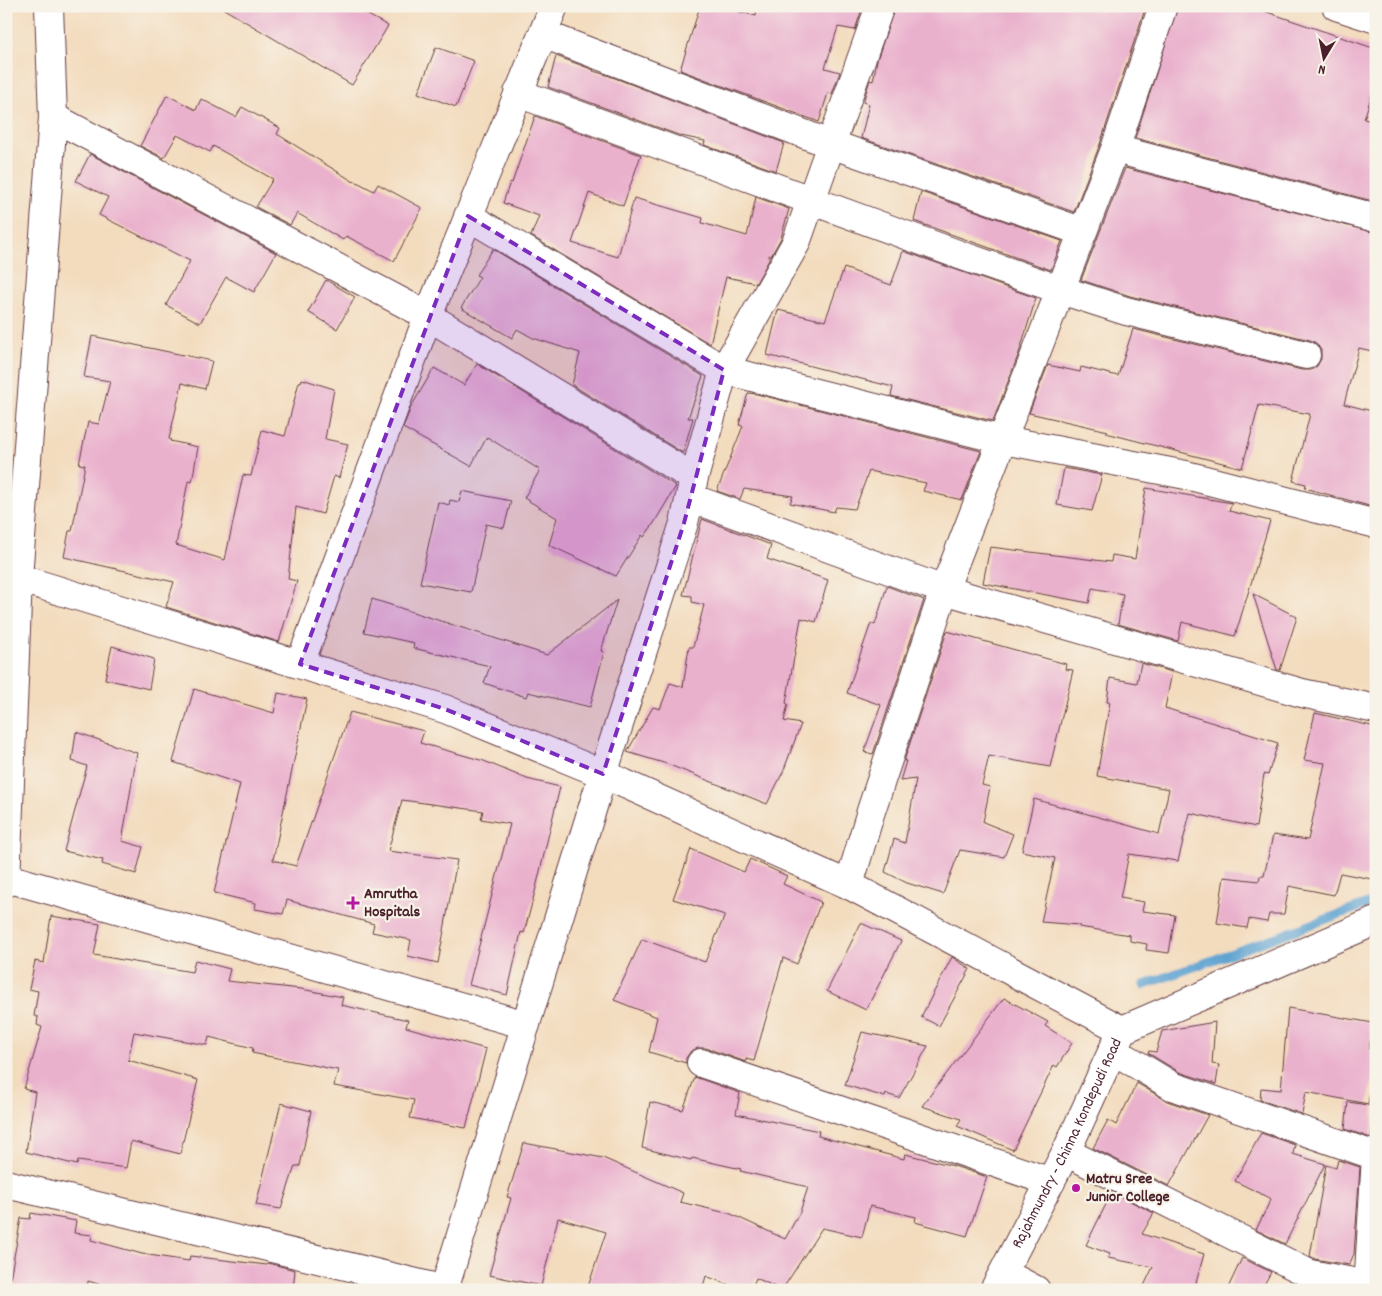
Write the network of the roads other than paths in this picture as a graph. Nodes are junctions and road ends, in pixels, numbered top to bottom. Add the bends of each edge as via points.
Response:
1 (49, 6) edge
2 (554, 6) edge
3 (880, 6) edge
4 (1162, 6) edge
5 (1336, 6) edge
6 (1376, 18) edge
7 (543, 34) junction
8 (518, 93) junction
9 (53, 117) junction
10 (831, 144) junction
11 (1116, 149) junction
12 (811, 201) junction
13 (468, 216) junction
14 (1376, 218) edge
15 (1083, 232) junction
16 (1061, 290) junction
17 (428, 316) junction
18 (1306, 355) dead end
19 (724, 370) junction
20 (1003, 440) junction
21 (692, 488) junction
22 (1376, 524) edge
23 (12, 578) edge
24 (944, 590) junction
25 (300, 664) junction
26 (1376, 709) edge
27 (603, 774) junction
28 (7, 881) edge
29 (849, 885) junction
30 (1376, 921) edge
31 (526, 1025) junction
32 (1117, 1040) junction
33 (702, 1063) dead end
34 (1066, 1152) junction
35 (1376, 1155) edge
36 (1051, 1182) junction
37 (6, 1184) edge
38 (999, 1281) edge
39 (1369, 1287) edge
40 (445, 1290) edge
41 (1036, 1290) edge

1 - 9 street
2 - 7 street
3 - 10 street
4 - 11 street
5 - 6 street
7 - 8 street
7 - 10 street
8 - 12 street
8 - 13 street
9 - 17 street
9 - 23 street
10 - 12 street
10 - 15 street
11 - 14 street
11 - 15 street
12 - 16 street
12 - 19 street via 796,243
13 - 17 street
13 - 19 street
15 - 16 street
16 - 18 street via 1126,311
16 - 20 street
17 - 21 street
17 - 25 street
19 - 20 street
19 - 21 street
20 - 22 street via 1186,475
20 - 24 street
21 - 24 street
21 - 27 street via 684,523
23 - 25 street
23 - 28 street
24 - 26 street via 1302,693
24 - 29 street via 870,810
25 - 27 street via 445,709
27 - 29 street
27 - 31 street
28 - 31 street
29 - 32 street
30 - 32 street, Rajahmundry - Chinna Kondepudi Road
31 - 40 street
32 - 34 street, Rajahmundry - Chinna Kondepudi Road
32 - 35 street via 1172,1086
33 - 36 street
34 - 36 street, Rajahmundry - Chinna Kondepudi Road
34 - 39 street via 1310,1274
35 - 39 street
36 - 38 street, Rajahmundry - Chinna Kondepudi Road
37 - 40 street
38 - 41 street

